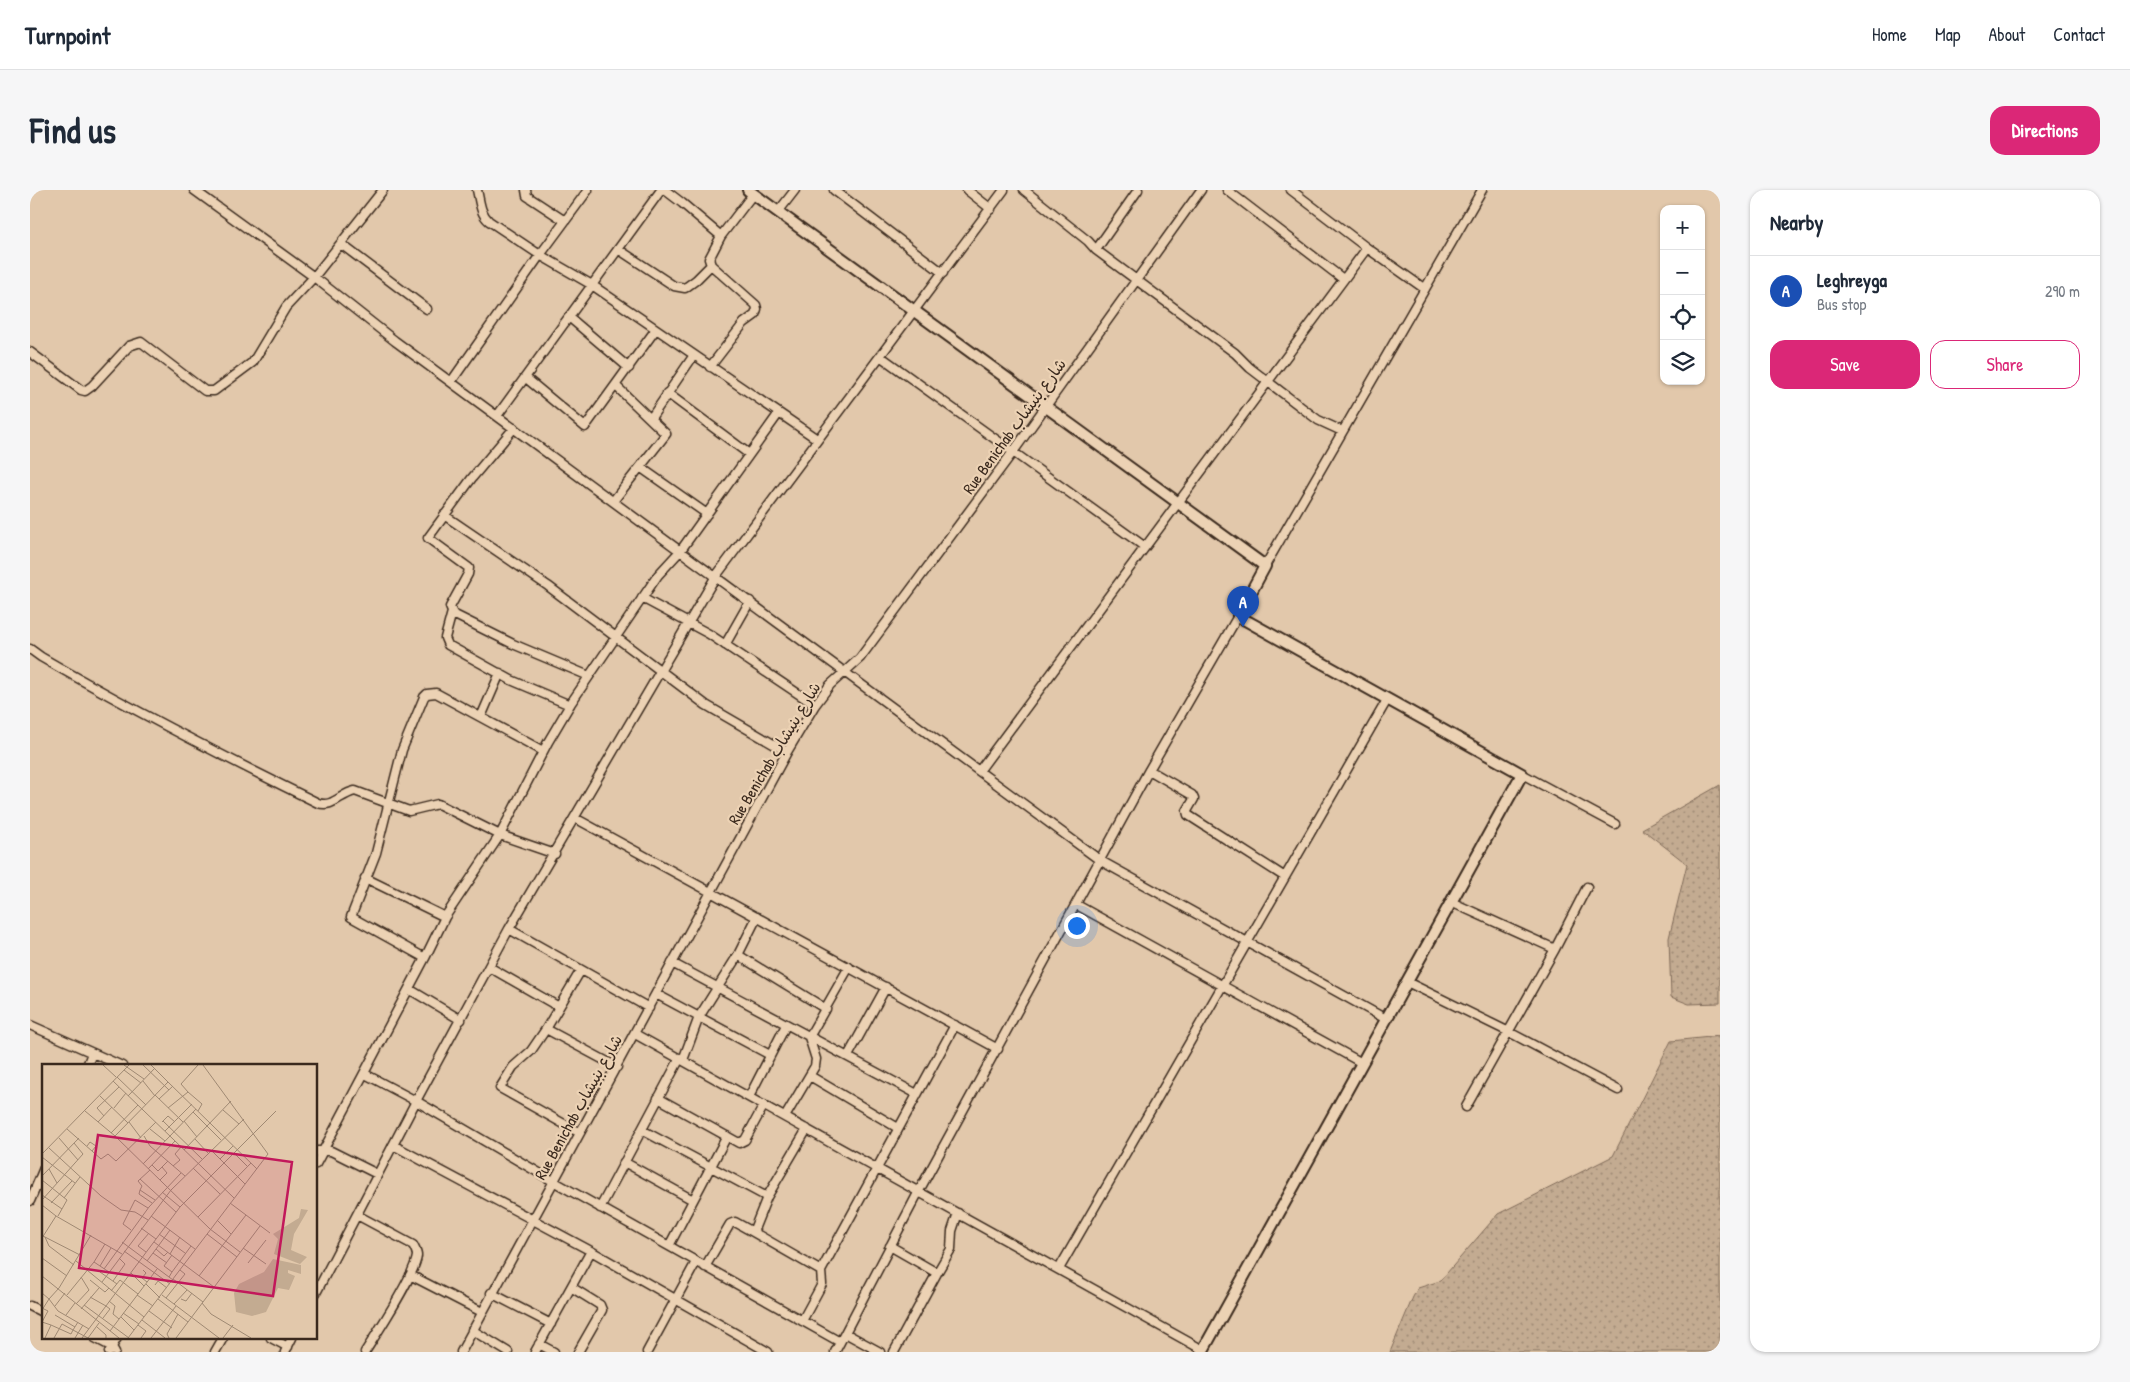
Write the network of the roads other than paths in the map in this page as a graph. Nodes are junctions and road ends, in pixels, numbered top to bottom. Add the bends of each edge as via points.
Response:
1 (194, 190) edge
2 (383, 190) edge
3 (477, 190) edge
4 (526, 190) edge
5 (588, 190) edge
6 (661, 190) edge
7 (665, 190) edge
8 (795, 190) edge
9 (834, 190) edge
10 (967, 190) edge
11 (1004, 190) edge
12 (1024, 190) edge
13 (1138, 190) edge
14 (1201, 190) edge
15 (1227, 190) edge
16 (1291, 190) edge
17 (1482, 190) edge
18 (751, 192) edge
19 (991, 209) junction
20 (778, 212) junction
21 (565, 221) junction
22 (721, 236) junction
23 (341, 244) junction
24 (1367, 248) junction
25 (618, 249) junction
26 (1096, 250) junction
27 (540, 255) junction
28 (711, 265) junction
29 (943, 273) junction
30 (314, 277) junction
31 (1343, 279) junction
32 (1136, 280) junction
33 (592, 285) junction
34 (1424, 289) junction
35 (426, 310) dead end
36 (913, 310) junction
37 (569, 317) junction
38 (656, 329) junction
39 (30, 352) edge
40 (694, 355) junction
41 (880, 356) junction
42 (710, 367) junction
43 (629, 368) junction
44 (526, 378) junction
45 (1269, 381) junction
46 (451, 382) junction
47 (616, 386) junction
48 (667, 393) junction
49 (1045, 406) junction
50 (779, 413) junction
51 (497, 416) junction
52 (651, 418) junction
53 (514, 428) junction
54 (1342, 431) junction
55 (817, 439) junction
56 (1013, 452) junction
57 (749, 454) junction
58 (640, 467) junction
59 (614, 500) junction
60 (1177, 503) junction
61 (708, 514) junction
62 (444, 515) junction
63 (1145, 547) junction
64 (681, 550) junction
65 (1265, 566) junction
66 (716, 576) junction
67 (642, 598) junction
68 (750, 601) junction
69 (452, 612) junction
70 (1238, 616) junction
71 (689, 624) junction
72 (615, 636) junction
73 (725, 645) junction
74 (30, 648) edge
75 (661, 672) junction
76 (844, 672) junction
77 (500, 674) junction
78 (589, 676) junction
79 (1387, 700) junction
80 (570, 705) junction
81 (815, 705) junction
82 (481, 717) junction
83 (543, 751) junction
84 (787, 752) junction
85 (1149, 770) junction
86 (979, 771) junction
87 (1522, 774) junction
88 (389, 803) junction
89 (575, 818) junction
90 (1615, 824) dead end
91 (500, 835) junction
92 (555, 854) junction
93 (1101, 861) junction
94 (1285, 877) junction
95 (365, 878) junction
96 (1587, 887) dead end
97 (710, 891) junction
98 (1451, 902) junction
99 (1077, 904) junction
100 (445, 917) junction
101 (757, 917) junction
102 (509, 929) junction
103 (1248, 942) junction
104 (1556, 949) junction
105 (738, 955) junction
106 (425, 958) junction
107 (672, 963) junction
108 (489, 967) junction
109 (849, 967) junction
110 (581, 970) junction
111 (1407, 982) junction
112 (1222, 986) junction
113 (717, 987) junction
114 (886, 987) junction
115 (409, 989) junction
116 (656, 994) junction
117 (559, 1007) junction
118 (649, 1008) junction
119 (826, 1009) junction
120 (699, 1018) junction
121 (1386, 1019) junction
122 (461, 1020) junction
123 (30, 1025) edge
124 (786, 1025) junction
125 (955, 1025) junction
126 (546, 1029) junction
127 (1509, 1032) junction
128 (635, 1034) junction
129 (809, 1037) junction
130 (998, 1049) junction
131 (92, 1052) junction
132 (770, 1055) junction
133 (848, 1056) junction
134 (681, 1059) junction
135 (1362, 1063) junction
136 (88, 1064) edge
137 (118, 1064) edge
138 (617, 1067) junction
139 (365, 1074) junction
140 (810, 1076) junction
141 (1618, 1090) dead end
142 (916, 1094) junction
143 (749, 1097) junction
144 (658, 1098) junction
145 (416, 1100) junction
146 (764, 1105) junction
147 (1466, 1107) dead end
148 (785, 1117) junction
149 (898, 1128) junction
150 (807, 1129) junction
151 (642, 1130) junction
152 (580, 1133) junction
153 (727, 1136) junction
154 (393, 1145) junction
155 (320, 1150) edge
156 (624, 1162) junction
157 (876, 1167) junction
158 (711, 1168) junction
159 (42, 1173) edge
160 (377, 1174) junction
161 (553, 1181) junction
162 (919, 1191) junction
163 (767, 1197) junction
164 (694, 1200) junction
165 (30, 1201) edge
166 (600, 1208) junction
167 (958, 1213) junction
168 (357, 1215) junction
169 (532, 1220) junction
170 (753, 1232) junction
171 (669, 1246) junction
172 (890, 1246) junction
173 (590, 1251) junction
174 (696, 1262) junction
175 (705, 1267) junction
176 (1059, 1269) junction
177 (821, 1271) junction
178 (937, 1273) junction
179 (410, 1275) junction
180 (570, 1287) junction
181 (318, 1289) edge
182 (491, 1293) junction
183 (676, 1300) junction
184 (30, 1306) edge
185 (42, 1312) edge
186 (482, 1312) junction
187 (802, 1321) junction
188 (550, 1324) junction
189 (472, 1330) junction
190 (845, 1333) junction
191 (98, 1340) edge
192 (222, 1340) edge
193 (274, 1340) edge
194 (840, 1342) junction
195 (539, 1344) junction
196 (287, 1349) edge
197 (112, 1350) edge
198 (1202, 1351) edge
199 (215, 1352) edge
200 (366, 1352) edge
201 (461, 1352) edge
202 (508, 1352) edge
203 (535, 1352) edge
204 (554, 1352) edge
205 (578, 1352) edge
206 (647, 1352) edge
207 (768, 1352) edge
208 (835, 1352) edge
209 (880, 1352) edge
210 (894, 1352) edge

1 - 30 street
2 - 23 street
3 - 27 street via 484,216
4 - 21 street via 527,196
5 - 21 street
6 - 25 street
7 - 22 street
8 - 20 street
9 - 29 street
10 - 19 street
11 - 19 street
12 - 26 street
13 - 26 street
14 - 32 street, Rue Benichab شارع بنيشاب
15 - 31 street
16 - 24 street
17 - 34 street
18 - 20 street
18 - 22 street
19 - 29 street
20 - 36 street
21 - 27 street
22 - 28 street via 710,256
23 - 30 street
23 - 35 street
24 - 31 street
24 - 34 street
25 - 28 street via 674,286 685,288
25 - 33 street
26 - 32 street
27 - 33 street
27 - 46 street
28 - 42 street via 757,309
29 - 36 street
30 - 39 street via 286,307 253,362 214,391 205,391 141,342 129,346 85,391
30 - 46 street
31 - 45 street
32 - 45 street
32 - 49 street, Rue Benichab شارع بنيشاب
33 - 37 street
33 - 38 street
34 - 54 street
36 - 41 street
36 - 49 street
37 - 43 street
37 - 44 street
38 - 40 street
38 - 43 street
40 - 42 street
40 - 48 street
41 - 55 street
41 - 56 street
42 - 50 street
43 - 47 street
44 - 47 street via 585,427
44 - 51 street
45 - 54 street via 1318,420
45 - 60 street
46 - 51 street
47 - 52 street
48 - 52 street
48 - 57 street
49 - 56 street, Rue Benichab شارع بنيشاب
49 - 60 street
50 - 55 street
50 - 57 street
51 - 53 street
52 - 58 street via 666,434
53 - 59 street
53 - 62 street
54 - 65 street
55 - 66 street
56 - 63 street
56 - 76 street, Rue Benichab شارع بنيشاب via 860,658
57 - 61 street
58 - 59 street
58 - 61 street
59 - 64 street
60 - 63 street
60 - 65 street
61 - 64 street
62 - 69 street via 428,538 468,566 469,571 450,607
62 - 72 street
63 - 86 street
64 - 66 street
64 - 67 street via 658,574
65 - 70 street
66 - 68 street
66 - 71 street
67 - 71 street
67 - 72 street
68 - 73 street
68 - 76 street
69 - 77 street via 445,642
69 - 78 street via 513,644
70 - 79 street
70 - 85 street
71 - 73 street
71 - 75 street
72 - 75 street
72 - 78 street
73 - 81 street
74 - 88 street via 41,658 128,708 318,803 332,803 355,791
75 - 84 street via 706,705
75 - 89 street
76 - 81 street, Rue Benichab شارع بنيشاب
76 - 86 street
77 - 80 street
77 - 82 street
78 - 80 street
79 - 87 street
79 - 94 street
80 - 83 street
81 - 84 street, Rue Benichab شارع بنيشاب
82 - 83 street
82 - 88 street via 436,693 424,697 402,750
83 - 91 street
84 - 97 street, Rue Benichab شارع بنيشاب
85 - 93 street
85 - 94 street via 1192,795 1194,799 1188,815
86 - 93 street
87 - 90 street
87 - 98 street
88 - 91 street via 409,811 438,804
88 - 95 street via 376,853
89 - 92 street
89 - 97 street
91 - 92 street
91 - 100 street
92 - 102 street
93 - 99 street
93 - 103 street
94 - 103 street
95 - 100 street
95 - 106 street via 351,917
96 - 104 street
97 - 101 street
97 - 107 street, Rue Benichab شارع بنيشاب
98 - 104 street
98 - 111 street
99 - 112 street
99 - 130 street
100 - 106 street
101 - 105 street
101 - 109 street
102 - 108 street
102 - 110 street
103 - 112 street
103 - 121 street
104 - 127 street
105 - 113 street
105 - 119 street
106 - 115 street
107 - 113 street
107 - 116 street, Rue Benichab شارع بنيشاب
108 - 117 street
108 - 122 street
109 - 114 street
109 - 119 street
110 - 117 street
110 - 118 street
111 - 121 street
111 - 127 street
112 - 135 street
112 - 176 street
113 - 120 street
113 - 124 street
114 - 125 street
114 - 133 street
115 - 122 street
115 - 139 street
116 - 118 street, Rue Benichab شارع بنيشاب
116 - 120 street
117 - 126 street
118 - 128 street, Rue Benichab شارع بنيشاب
119 - 129 street
120 - 132 street
120 - 134 street
121 - 135 street
122 - 145 street
123 - 131 street
124 - 129 street
124 - 132 street
125 - 130 street
125 - 142 street
126 - 138 street
126 - 152 street via 531,1051 513,1067 500,1088
127 - 141 street
127 - 147 street
128 - 134 street
128 - 138 street, Rue Benichab شارع بنيشاب
129 - 133 street
129 - 140 street via 816,1062
130 - 162 street
131 - 136 street
131 - 137 street
132 - 143 street
133 - 142 street
134 - 143 street
134 - 144 street
135 - 198 street
138 - 152 street, Rue Benichab شارع بنيشاب
139 - 145 street
139 - 155 street
140 - 148 street
140 - 149 street
142 - 149 street
143 - 146 street
144 - 151 street
144 - 153 street
145 - 154 street
145 - 161 street
146 - 148 street
146 - 153 street via 744,1142 739,1143
148 - 150 street
149 - 157 street
150 - 157 street
150 - 163 street
151 - 156 street
151 - 158 street
152 - 161 street, Rue Benichab شارع بنيشاب
153 - 158 street
154 - 160 street
154 - 169 street
155 - 160 street via 336,1153
156 - 164 street
156 - 166 street
157 - 162 street
157 - 177 street
158 - 163 street
158 - 164 street
159 - 165 street
160 - 168 street
161 - 166 street
161 - 169 street, Rue Benichab شارع بنيشاب
162 - 167 street
162 - 172 street
163 - 170 street
164 - 171 street
166 - 171 street
167 - 176 street
167 - 178 street via 951,1249
168 - 179 street via 413,1245 417,1257
168 - 181 street
169 - 173 street
169 - 182 street, Rue Benichab شارع بنيشاب
170 - 175 street via 735,1222 730,1224
170 - 177 street
171 - 174 street
172 - 178 street
172 - 190 street
173 - 180 street
173 - 183 street
174 - 175 street
174 - 183 street
175 - 187 street
176 - 198 street
177 - 187 street via 822,1284
178 - 210 street
179 - 186 street
179 - 200 street
180 - 188 street
180 - 205 street via 600,1305 602,1310
182 - 186 street, Rue Benichab شارع بنيشاب
182 - 188 street
183 - 206 street
183 - 207 street
184 - 185 street
186 - 189 street, Rue Benichab شارع بنيشاب
187 - 194 street
188 - 195 street
189 - 201 street, Rue Benichab شارع بنيشاب
189 - 202 street
190 - 194 street
190 - 209 street
191 - 197 street
192 - 199 street
193 - 196 street
194 - 208 street
195 - 203 street
195 - 204 street

